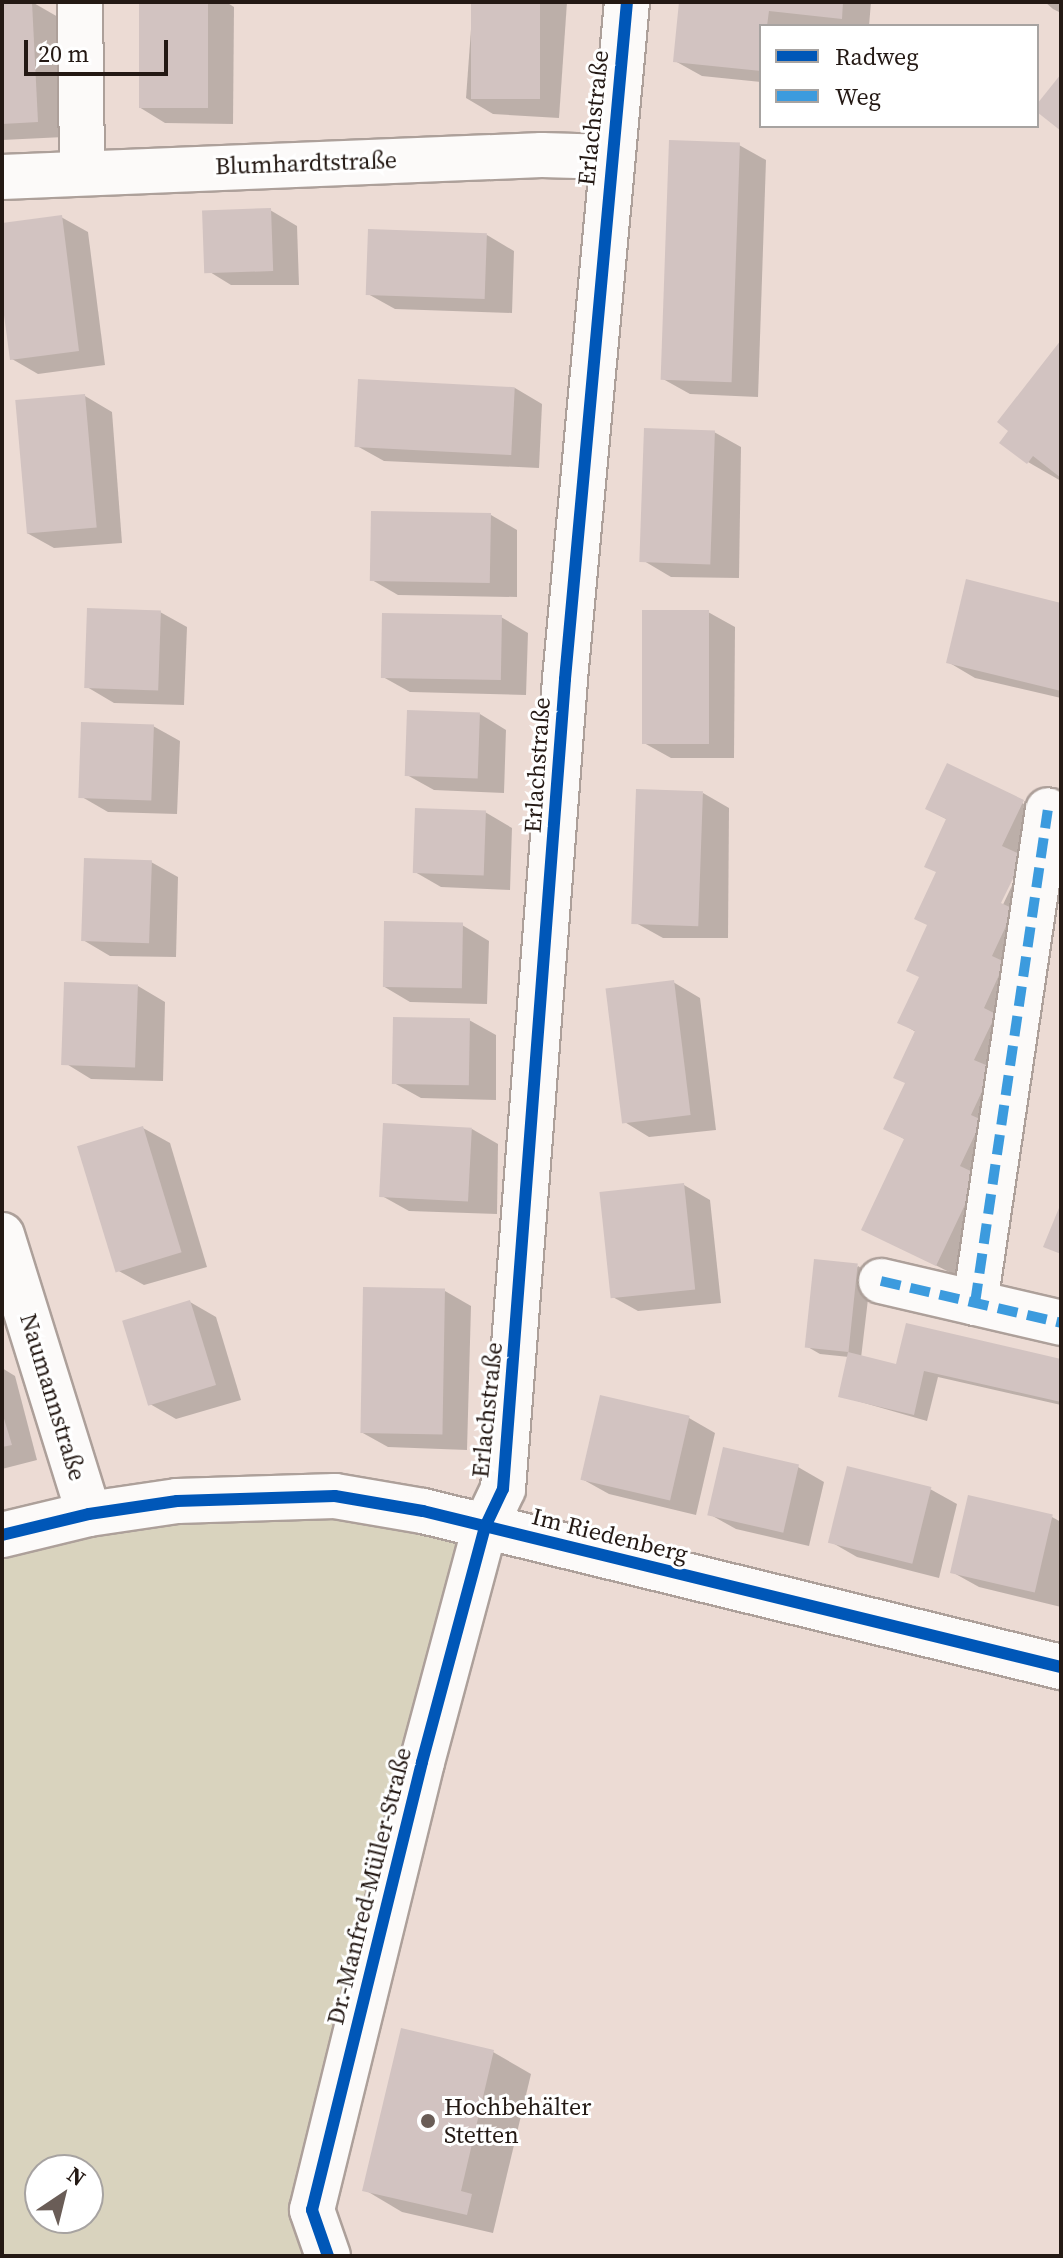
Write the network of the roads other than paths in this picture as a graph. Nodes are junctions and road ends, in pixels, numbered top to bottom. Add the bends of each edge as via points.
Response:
1 (80, 2) edge
2 (627, 2) edge
3 (611, 157) junction
4 (82, 171) junction
5 (2, 177) edge
6 (1048, 810) dead end
7 (2, 1235) edge
8 (881, 1281) dead end
9 (975, 1303) junction
10 (1061, 1323) edge
11 (89, 1514) junction
12 (485, 1527) junction
13 (2, 1535) edge
14 (1061, 1667) edge
15 (328, 2256) edge

1 - 4 street
2 - 3 street, Erlachstraße
3 - 4 street, Blumhardtstraße
3 - 12 street, Erlachstraße via 566,663 513,1382 503,1489
4 - 5 street, Blumhardtstraße
6 - 9 street
7 - 11 street, Naumannstraße
8 - 9 street
9 - 10 street
11 - 12 street, Im Riedenberg via 254,1495 335,1496
11 - 13 street, Im Riedenberg
12 - 14 street, Im Riedenberg
12 - 15 street, Dr.-Manfred-Müller-Straße via 312,2210

